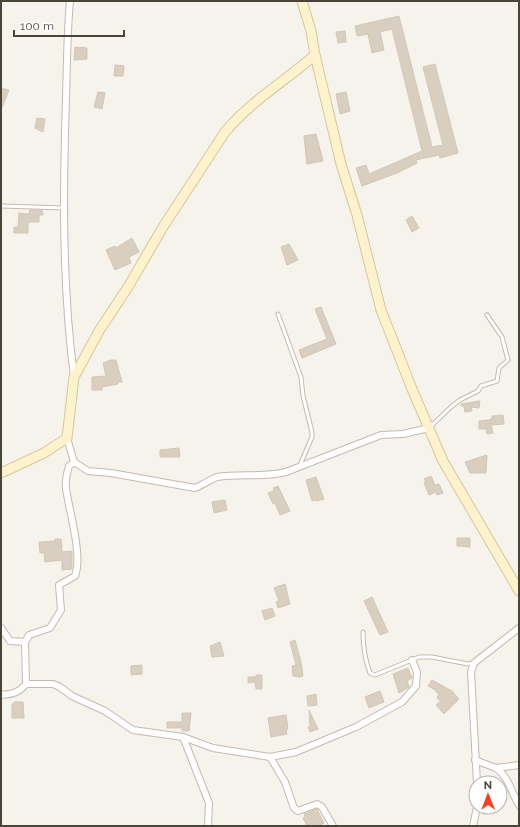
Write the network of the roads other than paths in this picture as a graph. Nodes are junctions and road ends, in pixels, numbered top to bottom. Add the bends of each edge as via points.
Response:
1 (70, 1) edge
2 (302, 1) edge
3 (315, 55) junction
4 (1, 206) edge
5 (64, 208) junction
6 (278, 314) dead end
7 (487, 315) dead end
8 (74, 377) junction
9 (428, 428) junction
10 (67, 438) junction
11 (74, 462) junction
12 (300, 465) junction
13 (1, 473) edge
14 (519, 591) edge
15 (1, 628) edge
16 (519, 628) edge
17 (363, 632) dead end
18 (25, 642) junction
19 (412, 660) junction
20 (474, 663) junction
21 (26, 684) junction
22 (1, 695) edge
23 (184, 737) junction
24 (270, 758) junction
25 (475, 760) junction
26 (519, 765) edge
27 (496, 768) junction
28 (476, 775) edge
29 (519, 805) edge
30 (475, 815) edge
31 (208, 826) edge
32 (333, 826) edge
33 (473, 826) edge

1 - 5 street
2 - 3 street
3 - 8 street via 253,103 225,132 163,226
3 - 9 street via 339,157 382,310
4 - 5 lane
5 - 8 street via 67,322
6 - 12 lane via 301,377 312,432
7 - 9 lane via 502,337 508,360 499,368 497,381 481,386 478,391 460,400
8 - 10 street
9 - 12 street via 403,434 381,435
9 - 14 street via 443,461
10 - 11 street
10 - 13 street via 44,453
11 - 12 street via 88,471 195,488 216,477 270,476
11 - 18 street via 69,466 66,487 78,568 75,576 59,585 61,610 50,628 29,635
15 - 18 street via 10,640
16 - 20 street
17 - 19 lane via 363,644 370,673 375,675
18 - 21 street
19 - 20 lane via 432,657
19 - 24 street via 417,672 416,686 402,702 356,727 296,752
20 - 25 street via 471,672
21 - 22 street via 12,695
21 - 23 street via 53,684 60,687 72,696 105,711 133,730
23 - 24 street via 213,748
23 - 31 street via 209,802
24 - 32 street via 284,782 294,808 298,811 317,804 322,806
25 - 27 street
25 - 28 street
26 - 27 street
27 - 29 street via 505,774
30 - 33 street

